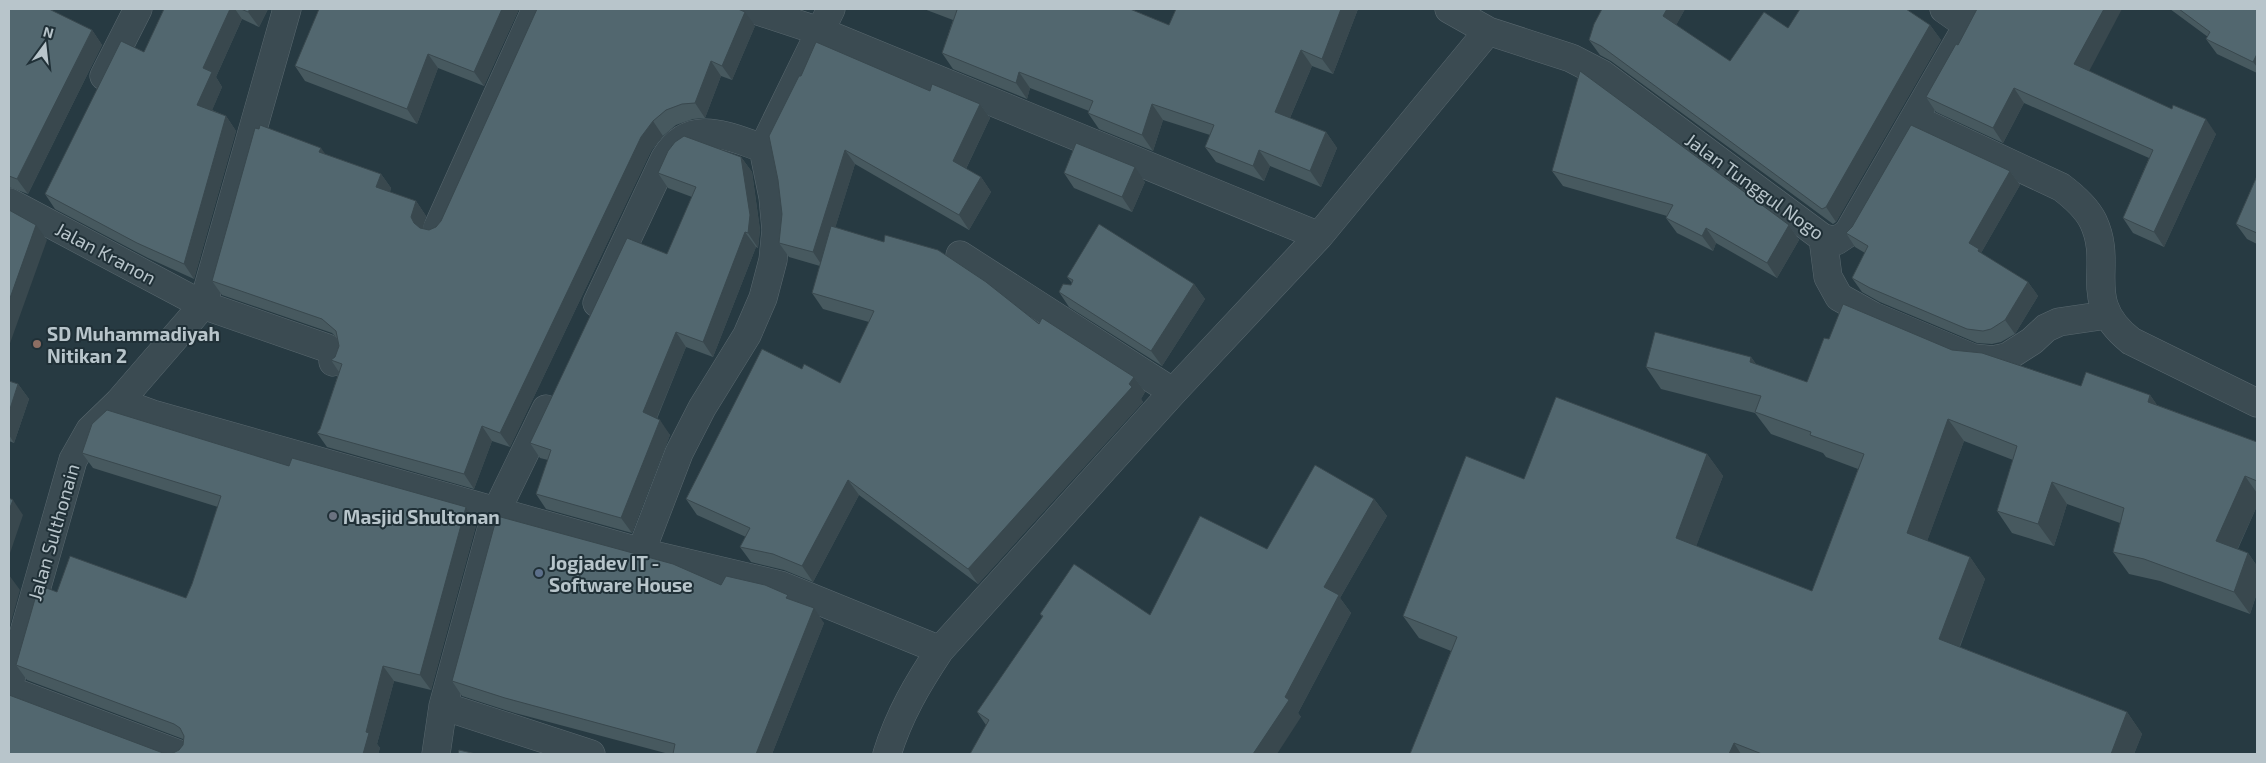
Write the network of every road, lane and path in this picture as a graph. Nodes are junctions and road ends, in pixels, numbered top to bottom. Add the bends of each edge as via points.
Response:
1 (138, 9) edge
2 (288, 9) edge
3 (536, 9) edge
4 (752, 9) edge
5 (1449, 9) edge
6 (1944, 9) edge
7 (1973, 17) edge
8 (826, 20) edge
9 (1488, 31) junction
10 (95, 95) edge
11 (1915, 119) junction
12 (763, 148) junction
13 (47, 190) edge
14 (9, 202) edge
15 (34, 216) junction
16 (437, 229) edge
17 (1319, 236) junction
18 (1823, 238) junction
19 (960, 255) dead end
20 (204, 305) junction
21 (2107, 315) junction
22 (587, 324) edge
23 (333, 362) edge
24 (558, 384) edge
25 (1173, 392) junction
26 (119, 402) junction
27 (2257, 402) edge
28 (496, 512) junction
29 (641, 552) junction
30 (940, 650) junction
31 (9, 685) edge
32 (9, 690) edge
33 (443, 706) junction
34 (179, 754) edge
35 (436, 754) edge
36 (591, 754) edge
37 (887, 754) edge

1 - 10 street
2 - 20 street
3 - 16 street
4 - 8 street
5 - 9 street, Jalan Tunggul Nogo
6 - 7 street
7 - 11 street, Jalan Tunggul Nogo
8 - 12 street
8 - 17 street
9 - 17 street
9 - 18 street, Jalan Tunggul Nogo via 1571,58 1602,74
11 - 18 street, Jalan Tunggul Nogo via 1848,233 1836,241
11 - 21 street via 2061,187 2076,199 2092,219 2099,237 2101,294
12 - 22 street via 714,134 698,133 673,144
12 - 29 street via 776,230 773,260 763,298 748,335 702,408 679,453
13 - 15 street
14 - 15 street, Jalan Kranon
15 - 20 street, Jalan Kranon
17 - 25 street
18 - 21 street via 1828,277 1839,297 1874,316 1973,358 1993,360 2007,357 2059,322
19 - 25 street
20 - 23 street, Jalan Kranon via 327,348 334,356
20 - 26 street, Jalan Sulthonain
21 - 27 street via 2115,328 2131,341
24 - 28 street
25 - 30 street
26 - 28 street
26 - 31 street, Jalan Sulthonain via 90,430 72,460
28 - 29 street
28 - 33 street
29 - 30 street via 780,585
30 - 37 street via 911,693
32 - 34 street
33 - 35 street
33 - 36 street

